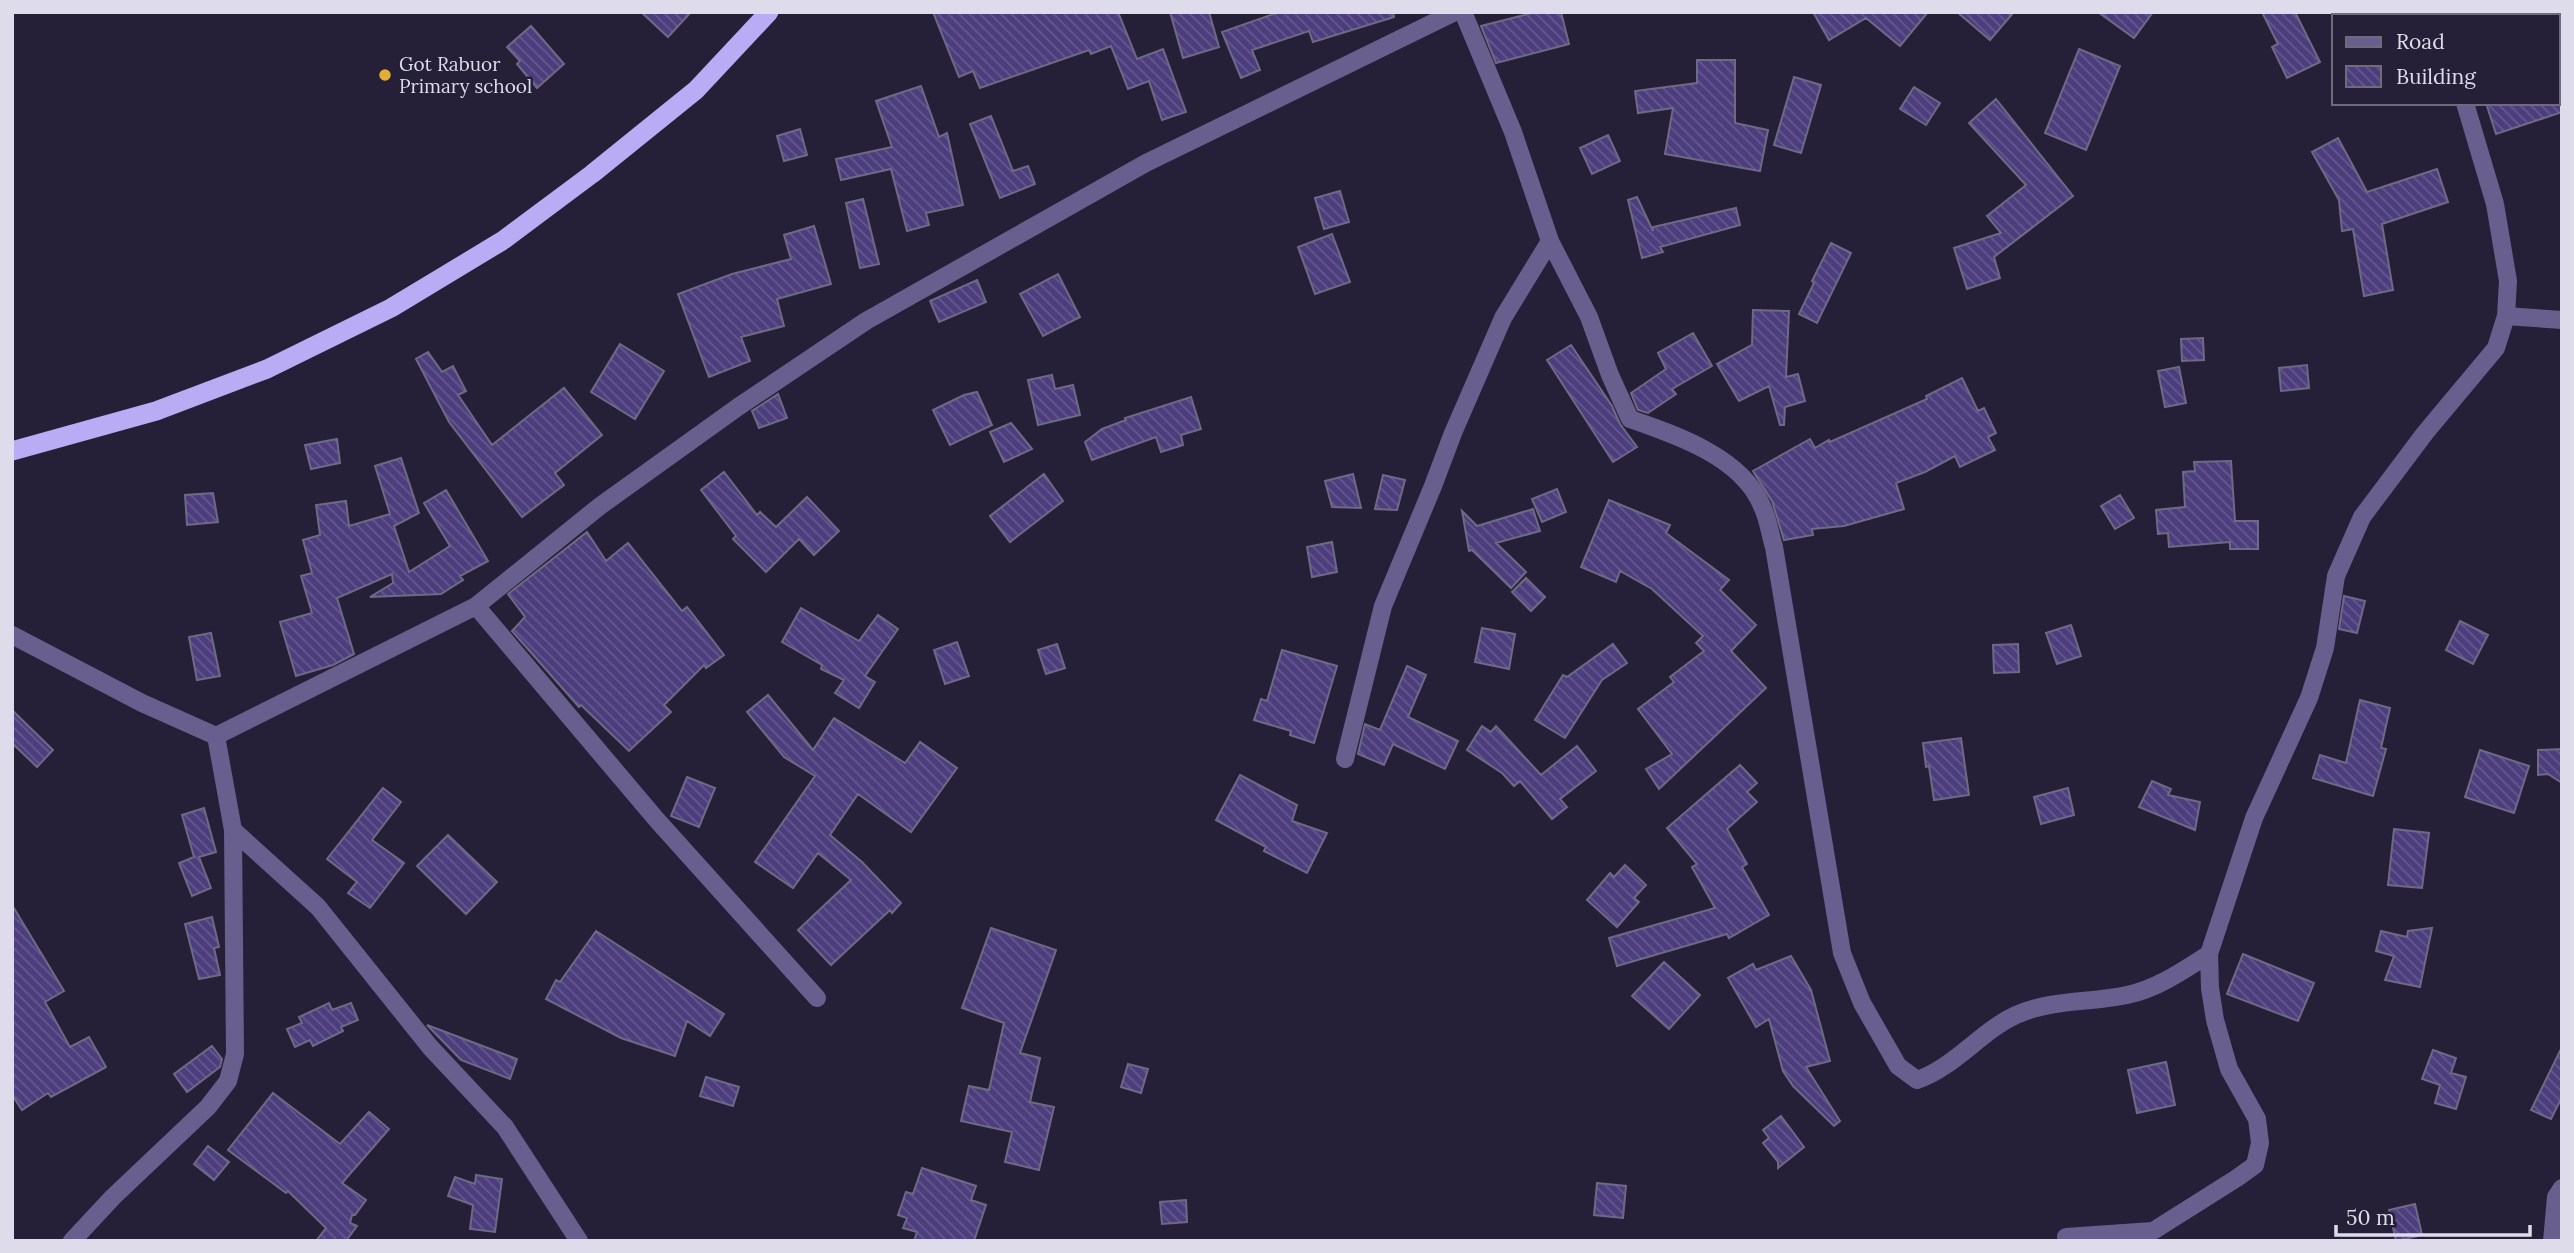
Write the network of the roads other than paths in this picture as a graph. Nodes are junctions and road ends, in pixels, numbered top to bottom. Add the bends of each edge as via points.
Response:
1 (769, 12) edge
2 (1455, 12) edge
3 (1463, 12) edge
4 (2466, 105) edge
5 (1549, 241) junction
6 (2506, 316) junction
7 (2562, 320) edge
8 (12, 452) edge
9 (476, 606) junction
10 (12, 635) edge
11 (216, 736) junction
12 (1345, 759) dead end
13 (233, 830) junction
14 (2208, 954) junction
15 (817, 998) dead end
16 (2562, 1188) edge
17 (2066, 1237) dead end
18 (72, 1241) edge
19 (579, 1241) edge
20 (2552, 1241) edge

1 - 8 highway via 696,90 592,174 502,242 391,308 267,369 156,411
2 - 9 street via 1146,163 866,321 600,506
3 - 5 street via 1513,132
4 - 6 street via 2495,204 2508,281
5 - 12 street via 1503,318 1383,606
5 - 14 street via 1589,317 1630,419 1714,454 1741,475 1762,504 1774,547 1842,953 1862,1003 1898,1066 1917,1080 1933,1074 2014,1016 2046,1004 2129,995 2170,979
6 - 7 street
6 - 14 street via 2496,348 2362,517 2336,576 2326,648 2309,698 2254,818
9 - 11 street
9 - 15 street via 656,819
10 - 11 street
11 - 13 street
13 - 18 street via 235,1054 228,1082
13 - 19 street via 318,908 430,1047 505,1127
14 - 17 street via 2213,1010 2229,1069 2257,1119 2260,1143 2255,1165 2153,1231
16 - 20 street via 2556,1197

